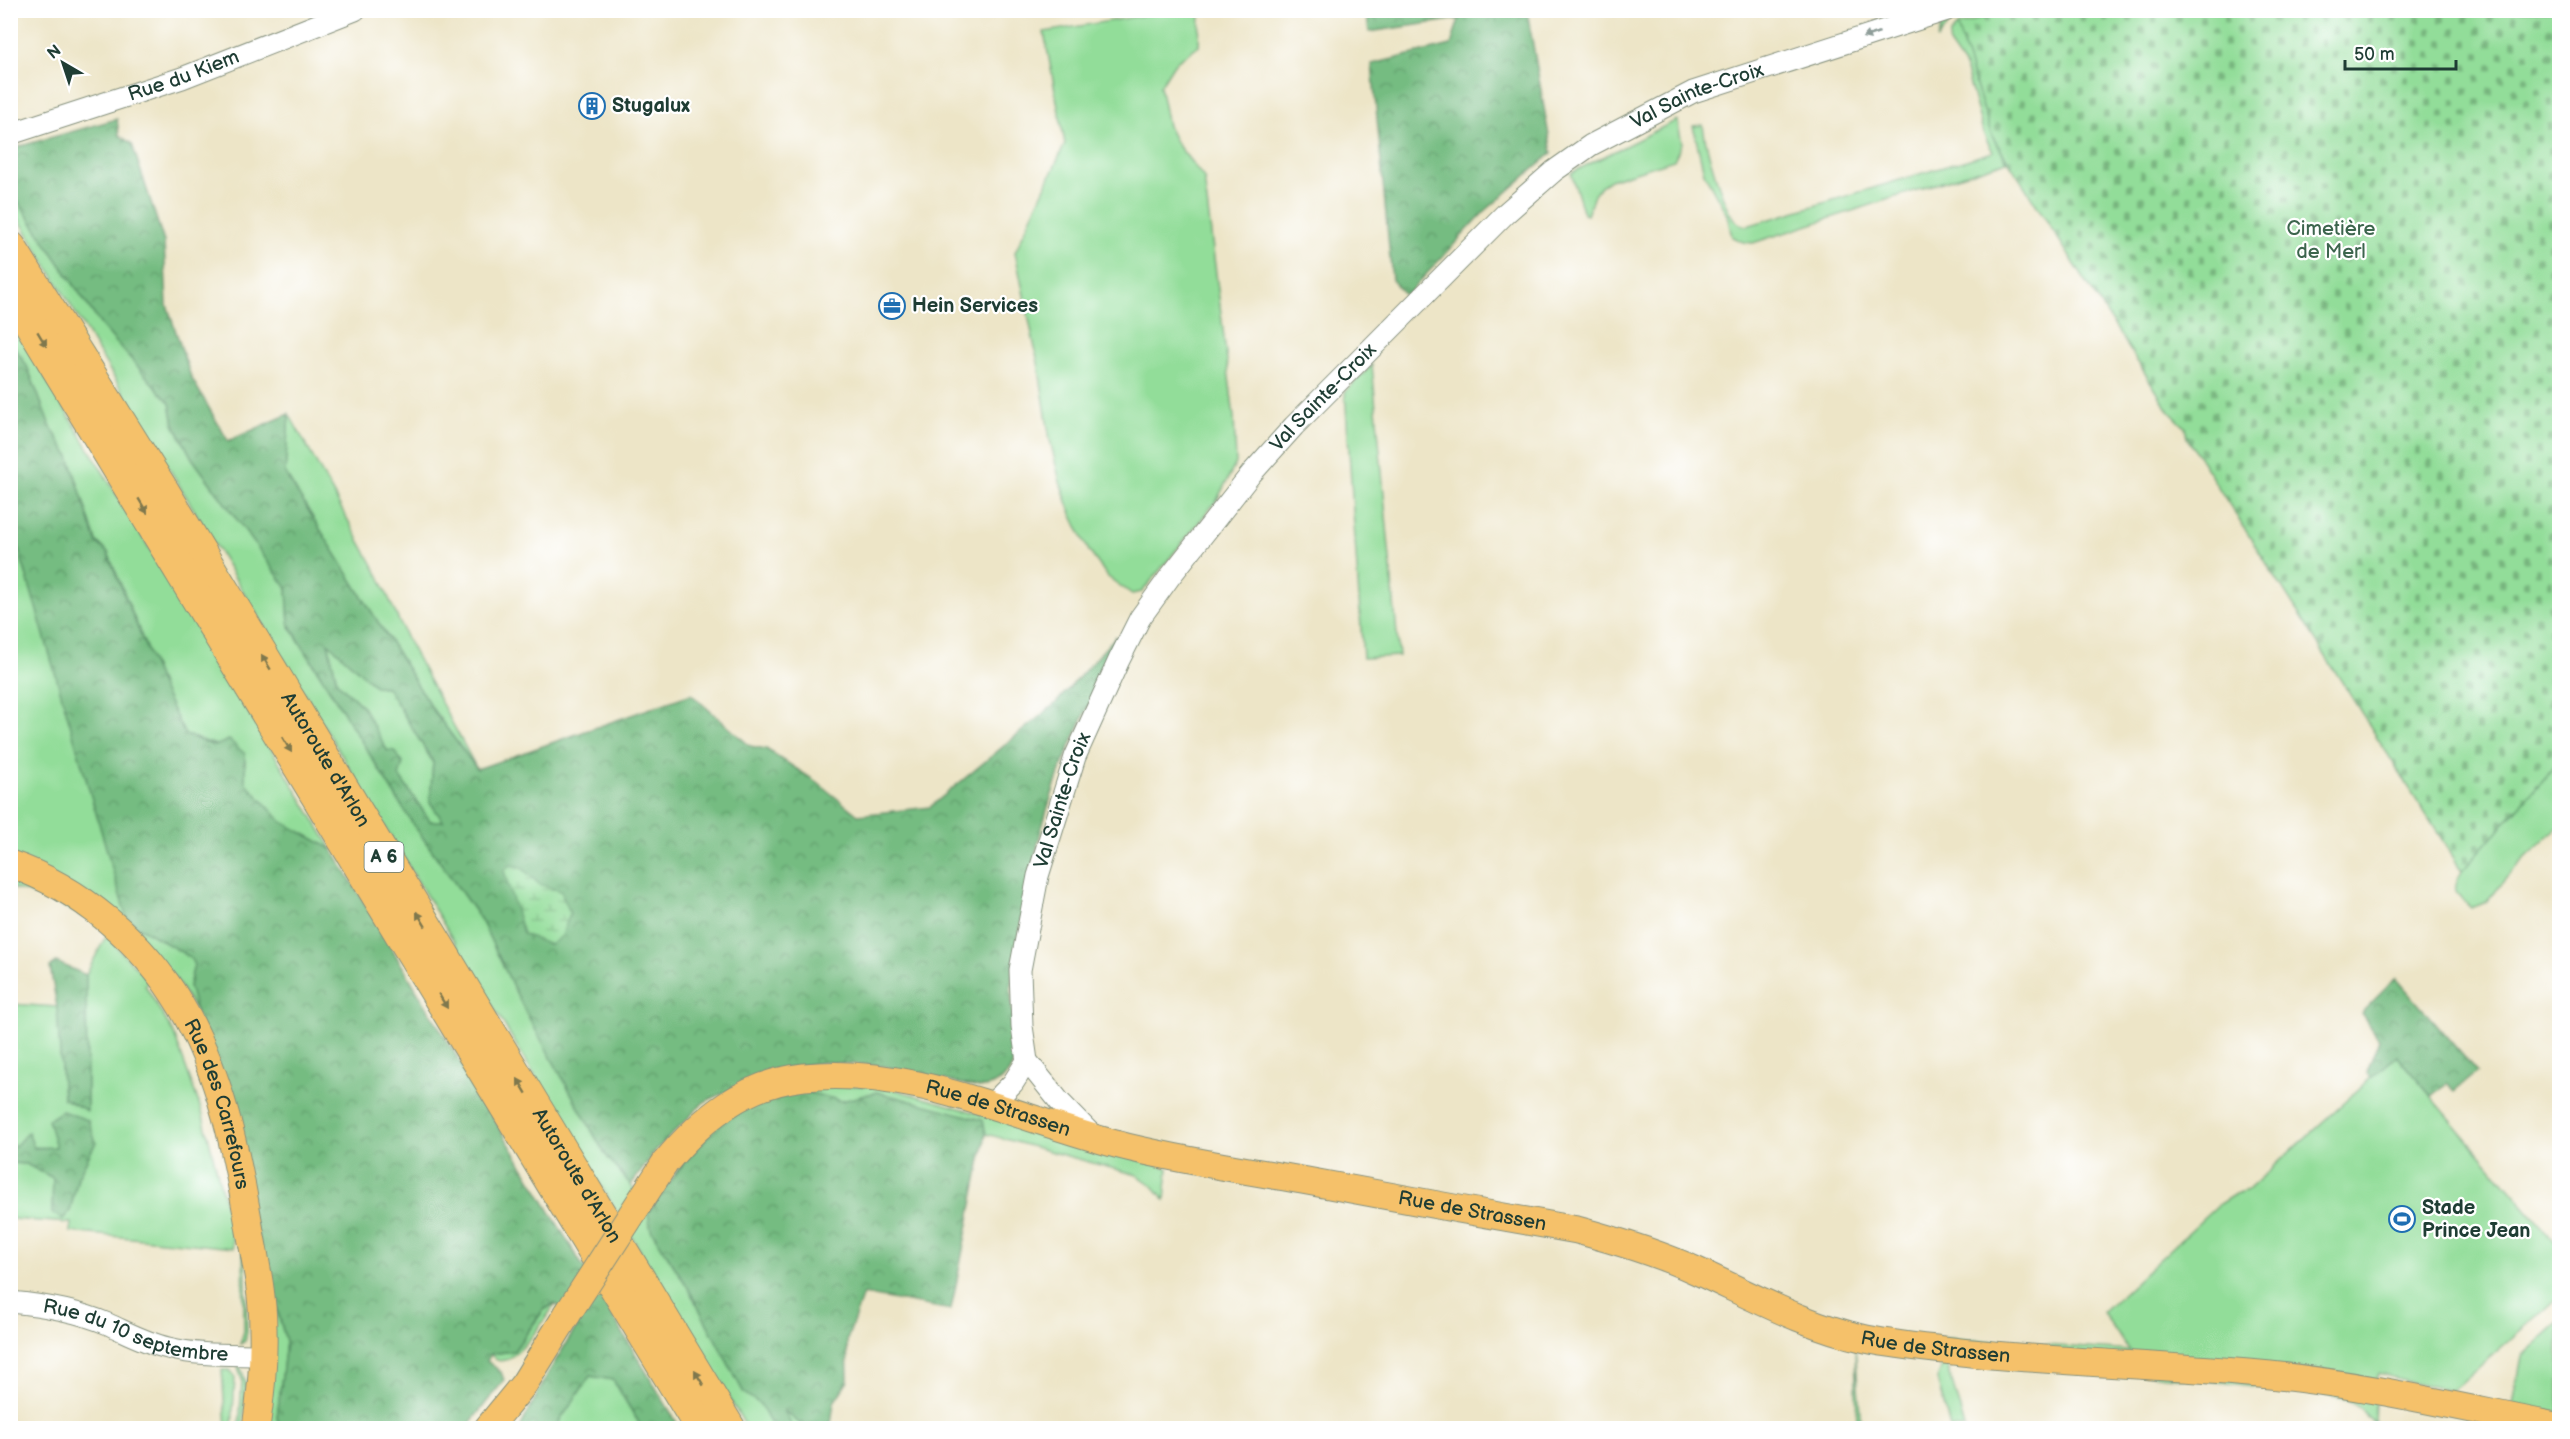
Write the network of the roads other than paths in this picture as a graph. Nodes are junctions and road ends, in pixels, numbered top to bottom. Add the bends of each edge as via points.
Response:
1 (355, 10) edge
2 (1947, 10) edge
3 (10, 134) edge
4 (10, 247) edge
5 (10, 290) edge
6 (10, 864) edge
7 (1027, 1061) junction
8 (990, 1106) junction
9 (1095, 1138) junction
10 (10, 1302) edge
11 (263, 1355) junction
12 (524, 1384) junction
13 (2559, 1427) edge
14 (256, 1428) edge
15 (488, 1428) edge
16 (508, 1428) edge
17 (701, 1428) edge
18 (729, 1428) edge

1 - 3 street, Rue du Kiem via 182,78
2 -> 7 street, Val Sainte-Croix via 1701,89 1591,145 1506,213 1251,474 1143,613 1075,757 1038,876 1020,970
18 -> 4 highway, Autoroute d'Arlon / A 6 via 163,491
5 -> 17 highway, Autoroute d'Arlon / A 6
6 - 11 main road, Rue des Carrefours via 68,892 104,917 168,985 195,1032 231,1139 245,1203 257,1269
7 - 8 street via 1013,1083
7 - 9 street
8 - 9 main road, Rue de Strassen
8 - 12 main road, Rue de Strassen, bridge via 924,1086 837,1074 801,1077 746,1094 716,1111 688,1135 665,1163
9 - 13 main road, Rue de Strassen via 1171,1156 1577,1230 1667,1258 1794,1317 1867,1339 2008,1356 2271,1375 2379,1389
10 - 11 street, Rue du 10 septembre via 63,1310 106,1323 145,1342 194,1354
11 - 14 main road, Rue des Carrefours
12 - 15 main road, Rue de Strassen
12 - 16 main road, Rue de Strassen

